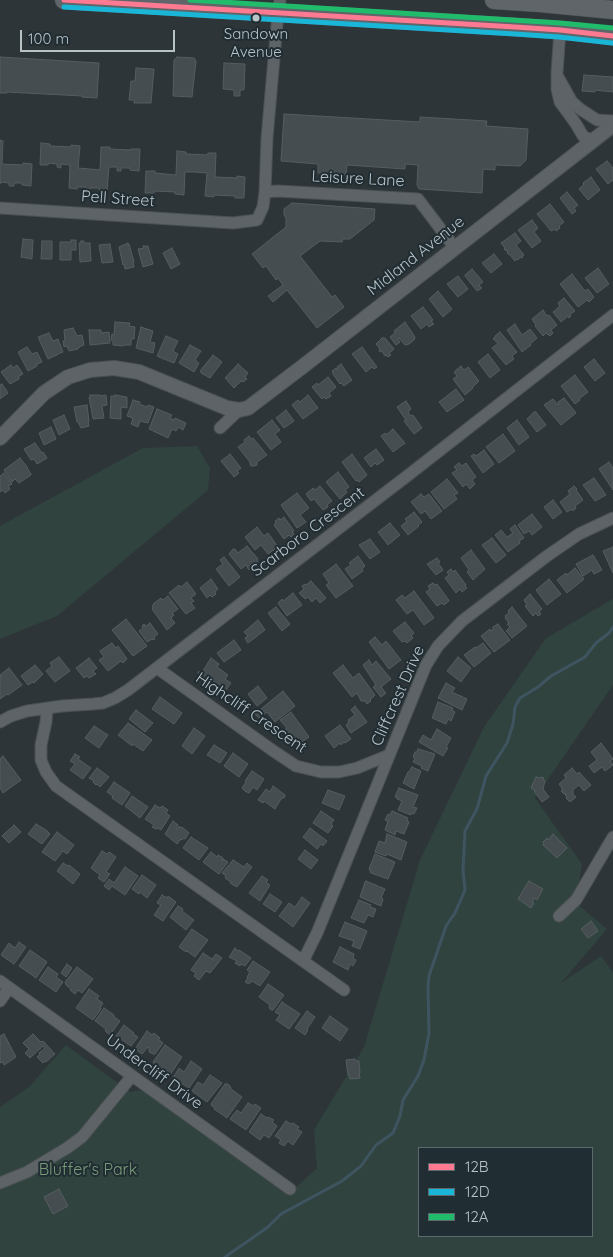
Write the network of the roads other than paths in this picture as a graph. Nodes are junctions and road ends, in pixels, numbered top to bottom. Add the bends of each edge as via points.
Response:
1 (64, 0) edge
2 (494, 0) edge
3 (279, 6) edge
4 (613, 10) edge
5 (560, 30) junction
6 (613, 36) edge
7 (556, 73) junction
8 (613, 123) edge
9 (593, 141) junction
10 (265, 192) junction
11 (0, 208) edge
12 (455, 248) junction
13 (613, 315) edge
14 (239, 410) junction
15 (220, 428) dead end
16 (0, 438) edge
17 (613, 518) edge
18 (157, 668) junction
19 (47, 708) junction
20 (0, 722) edge
21 (389, 755) junction
22 (613, 837) edge
23 (560, 916) dead end
24 (303, 961) junction
25 (5, 984) edge
26 (344, 990) dead end
27 (0, 1001) edge
28 (132, 1076) junction
29 (0, 1183) edge
30 (290, 1188) dead end

1 - 3 main road
2 - 4 main road
3 - 5 main road
3 - 10 street
5 - 6 main road
5 - 7 street
7 - 8 street via 572,102 597,120
7 - 9 street via 560,102 583,136
8 - 9 street, Midland Avenue
9 - 12 street, Midland Avenue
10 - 11 street, Pell Street via 257,220 233,223
10 - 12 street, Leisure Lane via 418,199
12 - 14 street, Midland Avenue via 271,391 248,408
13 - 18 street, Scarboro Crescent
14 - 15 street, Midland Avenue
14 - 16 street via 139,372 102,368 78,373 58,383 34,402
17 - 21 street, Cliffcrest Drive via 579,534 547,556 447,636 426,665
18 - 19 street, Scarboro Crescent via 128,690 103,703
18 - 21 street, Highcliff Crescent via 296,766 339,772
19 - 20 street, Scarboro Crescent via 27,711
19 - 24 street via 41,760 56,786
21 - 24 street, Cliffcrest Drive via 318,933
22 - 23 street via 576,900
24 - 26 street
25 - 27 street
25 - 28 street, Undercliff Drive
28 - 29 street via 82,1137 28,1172
28 - 30 street, Undercliff Drive

